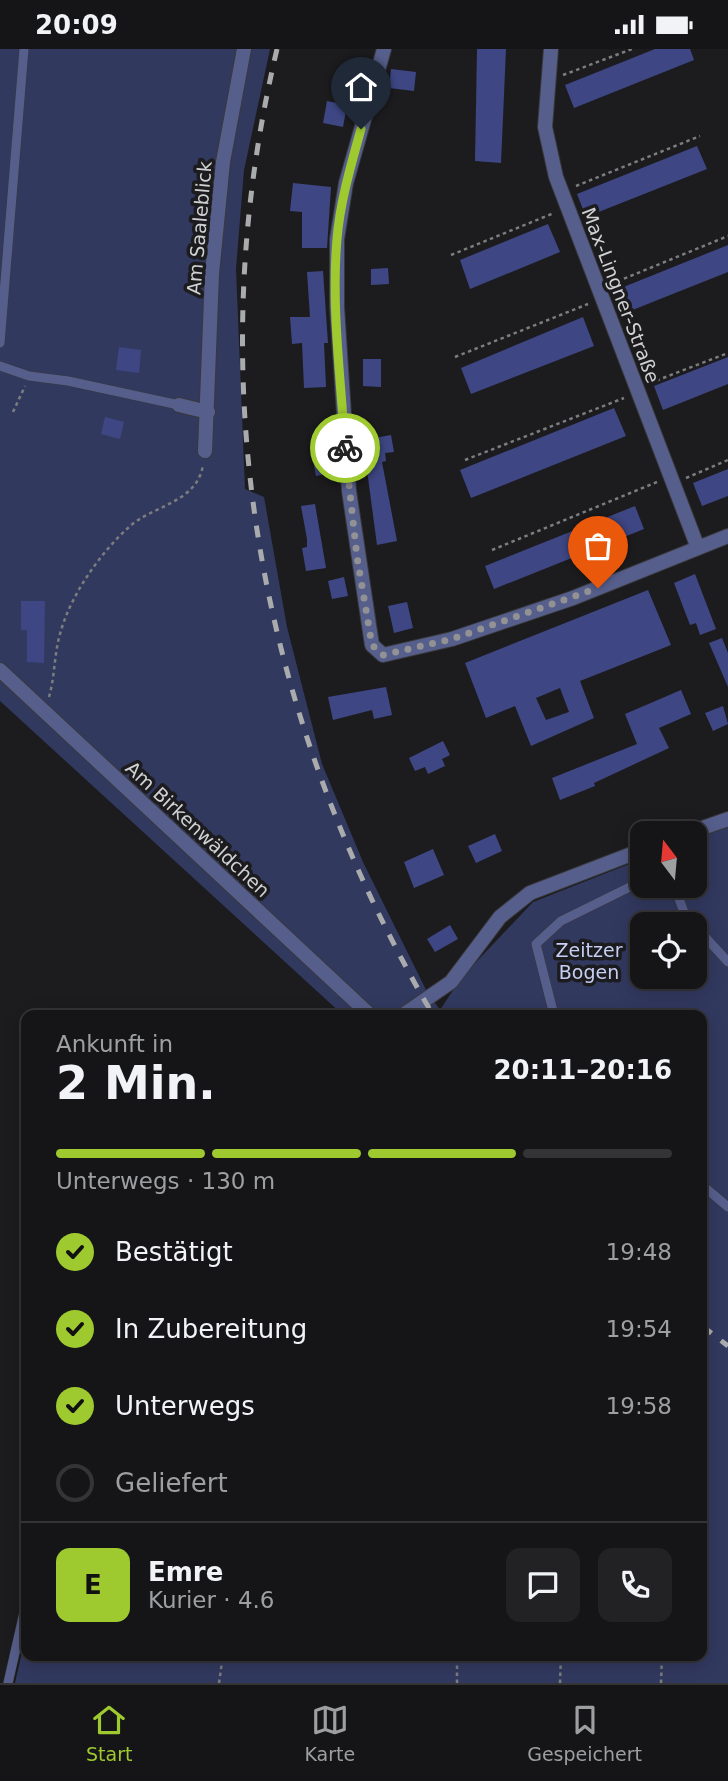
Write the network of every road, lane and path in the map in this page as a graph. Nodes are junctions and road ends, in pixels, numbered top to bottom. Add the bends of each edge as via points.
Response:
1 (24, 49) edge
2 (244, 49) edge
3 (384, 49) edge
4 (551, 49) edge
5 (632, 49) edge
6 (548, 81) junction
7 (700, 136) dead end
8 (561, 192) junction
9 (567, 208) junction
10 (728, 236) edge
11 (450, 255) dead end
12 (599, 294) junction
13 (0, 343) edge
14 (728, 353) edge
15 (454, 357) dead end
16 (0, 366) edge
17 (29, 376) junction
18 (636, 391) junction
19 (179, 405) joint
20 (13, 412) dead end
21 (208, 412) junction
22 (205, 451) joint
23 (465, 460) dead end
24 (728, 460) edge
25 (671, 480) junction
26 (728, 536) edge
27 (698, 548) junction
28 (492, 550) dead end
29 (0, 670) edge
30 (44, 711) junction
31 (728, 819) edge
32 (707, 826) edge
33 (630, 854) edge
34 (630, 887) edge
35 (707, 940) edge
36 (728, 963) edge
37 (365, 1010) edge
38 (410, 1010) edge
39 (553, 1010) edge
40 (707, 1189) edge
41 (728, 1207) edge
42 (21, 1626) edge
43 (222, 1661) edge
44 (457, 1661) edge
45 (561, 1661) edge
46 (662, 1661) edge
47 (8, 1683) edge
48 (219, 1683) edge
49 (457, 1683) edge
50 (560, 1683) edge
51 (662, 1683) edge

1 - 13 lane
2 - 21 street, Am Saaleblick via 223,162 212,274
3 - 27 street via 346,183 337,239 349,491 372,645 383,655 452,639 573,598
4 - 6 street, Max-Lingner-Straße
5 - 6 path
6 - 8 street, Max-Lingner-Straße via 545,127
7 - 8 path
8 - 9 street, Max-Lingner-Straße
9 - 11 path
9 - 12 street, Max-Lingner-Straße
10 - 12 path
12 - 15 path
12 - 18 street, Max-Lingner-Straße
14 - 18 path
16 - 17 lane
17 - 19 lane
17 - 20 path
18 - 23 path
18 - 25 street, Max-Lingner-Straße
19 - 21 street
21 - 22 street, Am Saaleblick
22 - 30 path via 201,477 179,500 130,526 86,582 60,634 55,676
24 - 25 path
25 - 27 street, Max-Lingner-Straße
25 - 28 path
26 - 27 street
29 - 30 street, Am Birkenwäldchen
30 - 37 street, Am Birkenwäldchen
31 - 32 street
33 - 38 street via 530,893 500,917 452,982
34 - 39 lane via 561,921 536,944
35 - 36 lane
40 - 41 lane
42 - 47 lane
43 - 48 path
44 - 49 path
45 - 50 path
46 - 51 path

